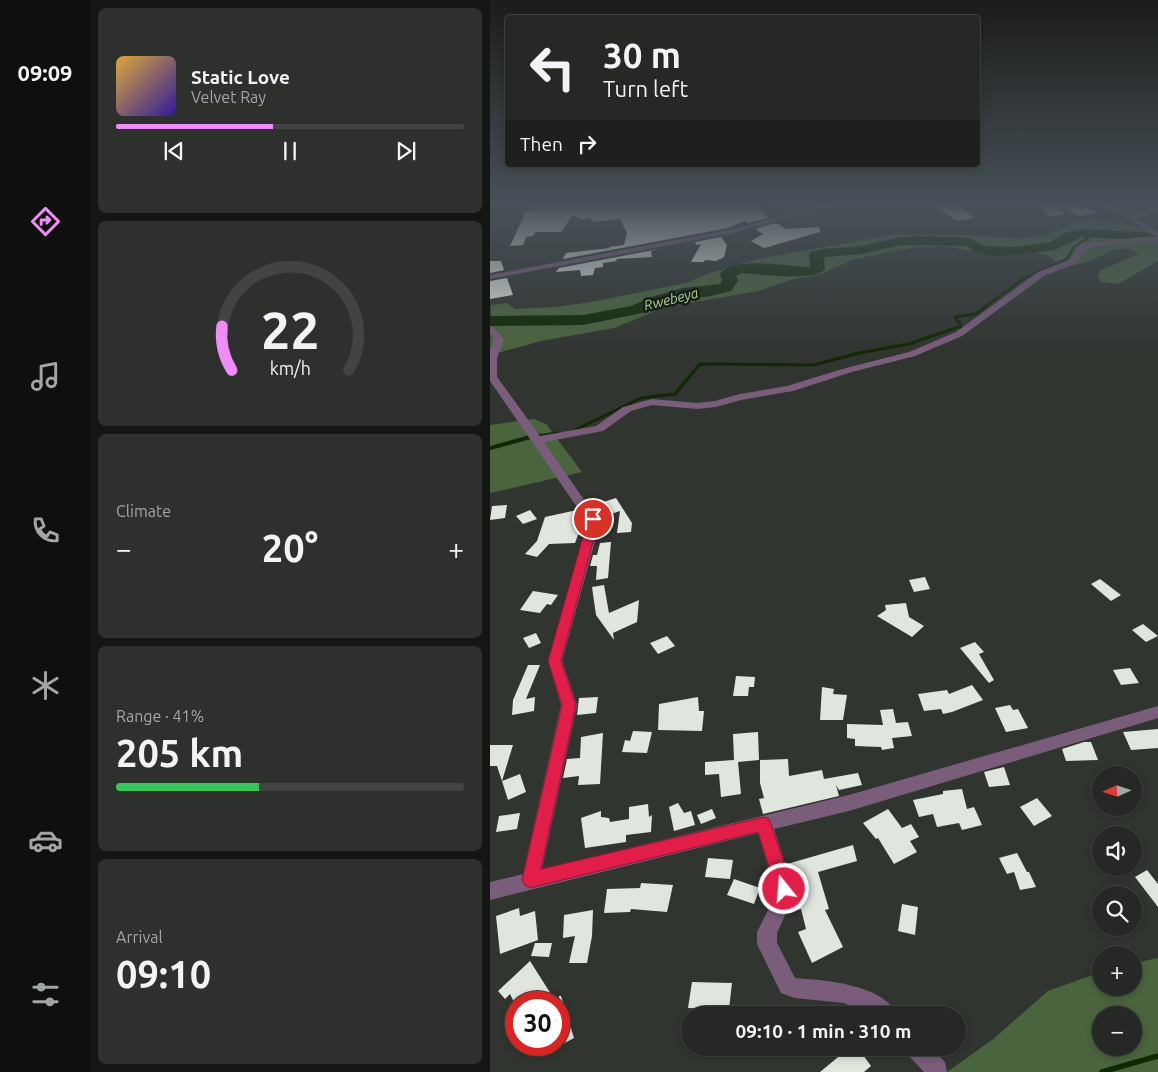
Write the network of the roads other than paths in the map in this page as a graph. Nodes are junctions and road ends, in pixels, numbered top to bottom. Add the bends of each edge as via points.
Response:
1 (619, 253) edge
2 (1079, 253) edge
3 (490, 278) edge
4 (490, 329) edge
5 (537, 440) junction
6 (1158, 712) edge
7 (764, 824) junction
8 (530, 880) junction
9 (490, 891) edge
10 (876, 1006) edge
11 (924, 1056) edge
12 (937, 1070) dead end

1 - 3 street
2 - 5 street via 1074,261 1021,286 959,334 912,354 789,389 716,404 697,406 652,402 628,409 599,429
4 - 5 street via 498,339 492,358 492,378
5 - 8 street via 594,523 555,661 569,705
6 - 7 street via 849,803
7 - 8 street
7 - 10 street via 784,889 779,909 767,932 767,944 788,986 848,991
8 - 9 street
11 - 12 street

